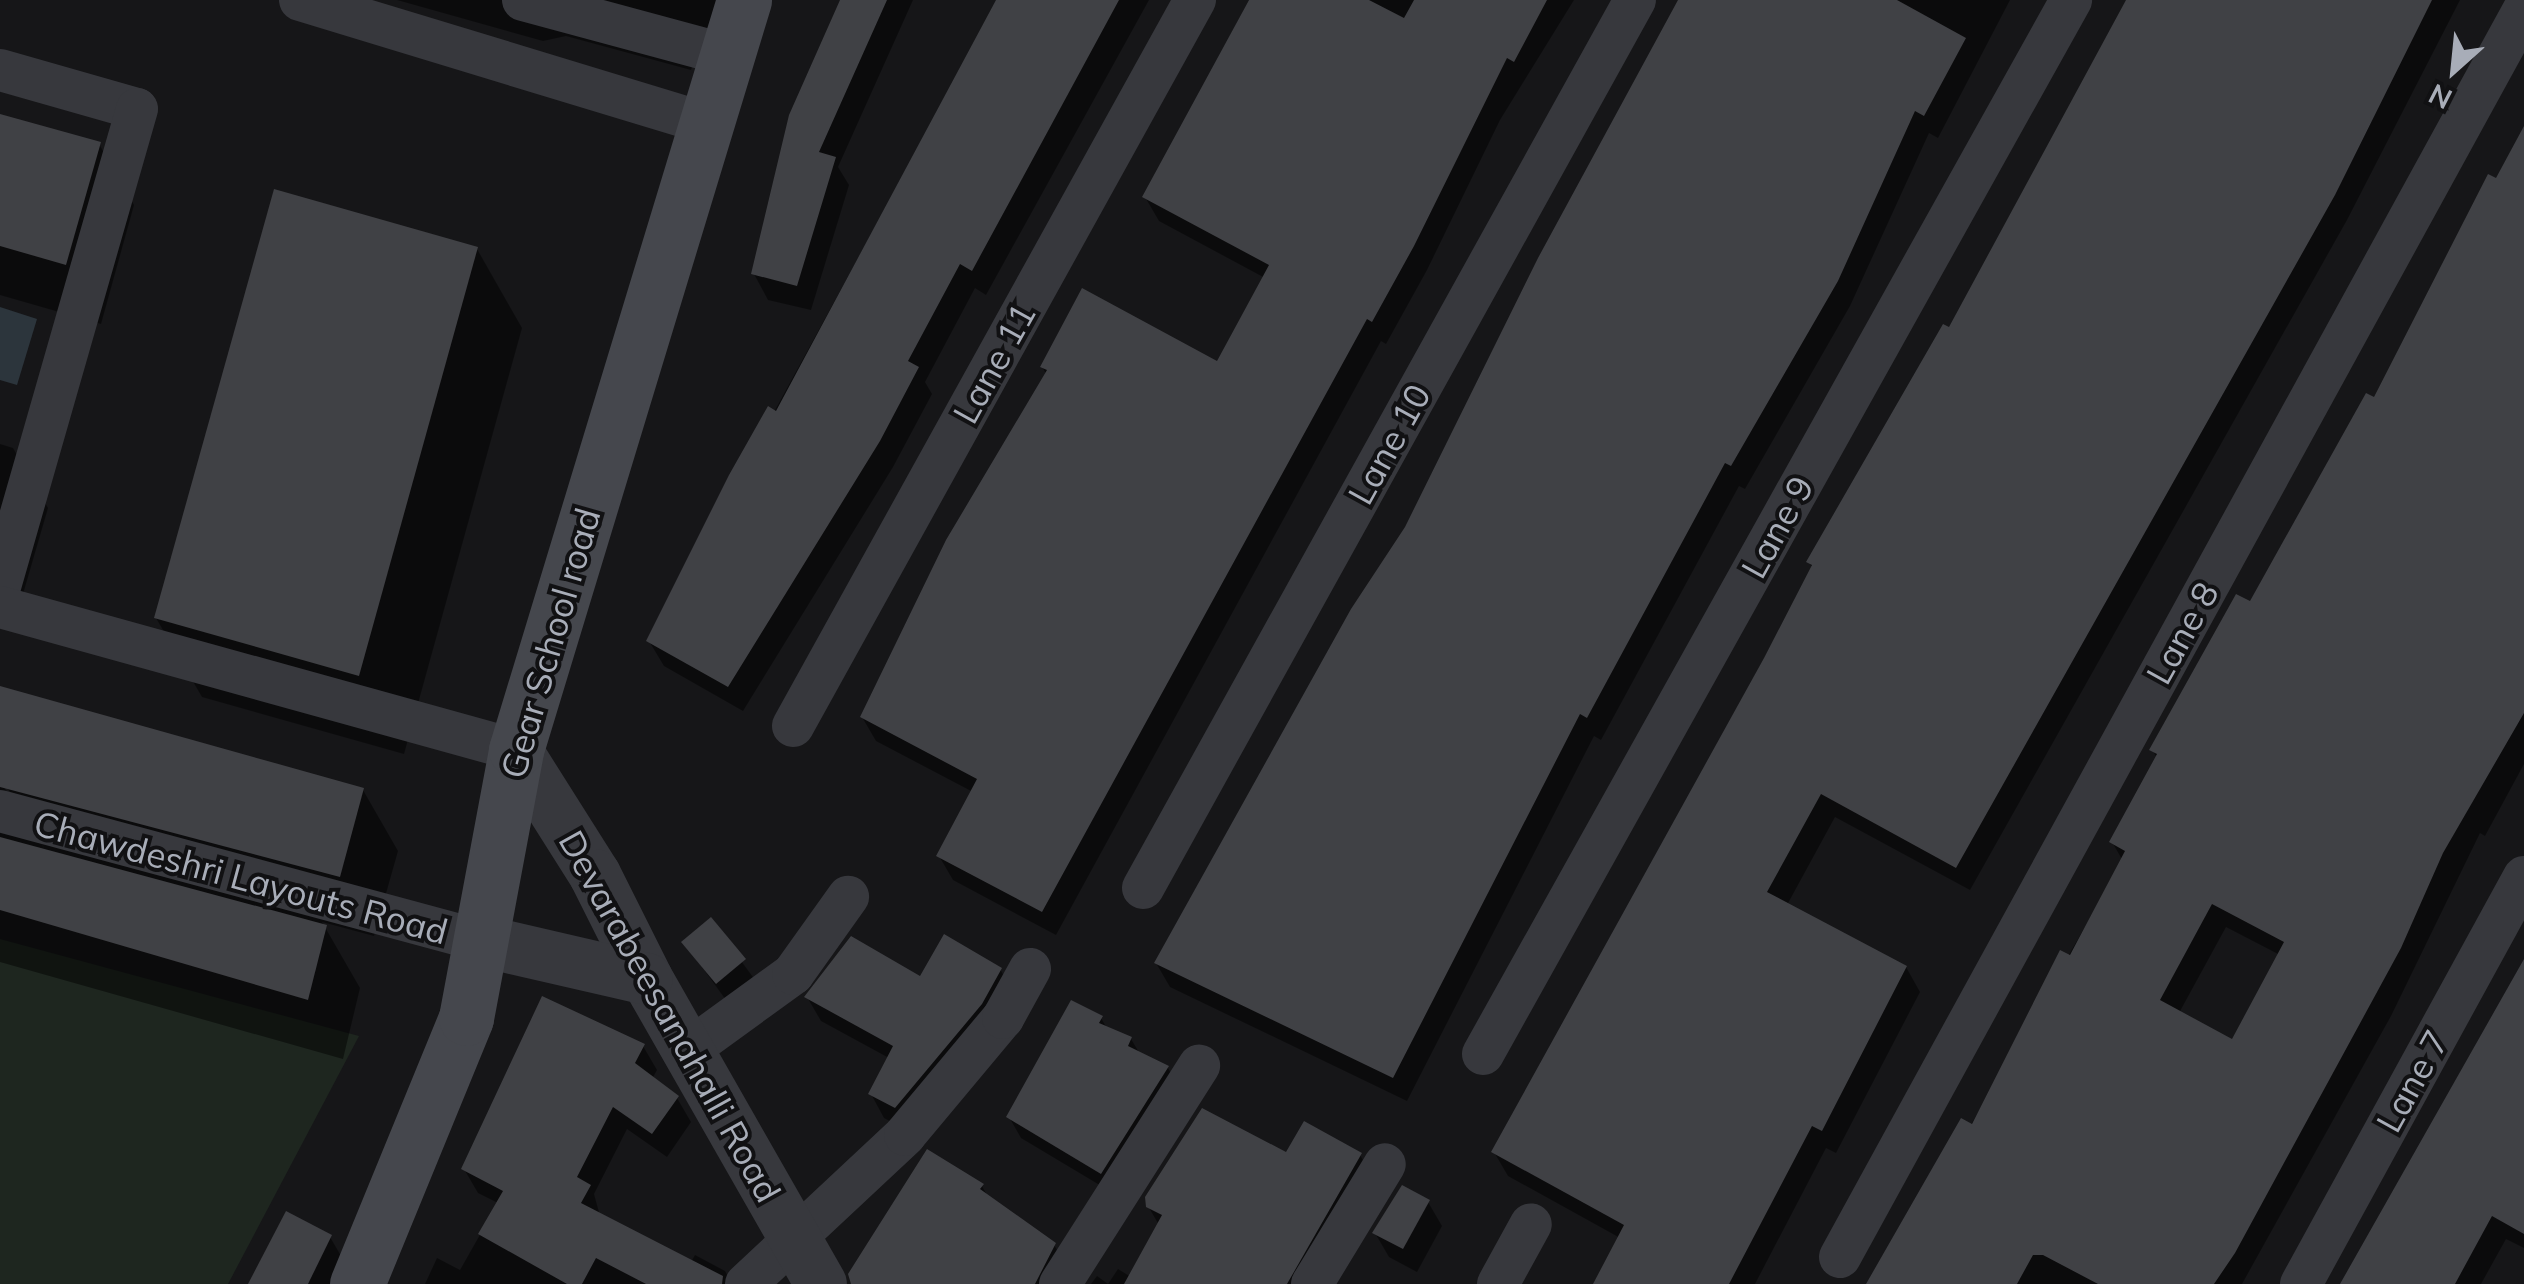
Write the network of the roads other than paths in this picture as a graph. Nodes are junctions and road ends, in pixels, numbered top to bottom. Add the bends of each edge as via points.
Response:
1 (300, 0) edge
2 (524, 0) edge
3 (744, 0) edge
4 (1195, 0) edge
5 (1635, 0) edge
6 (2071, 0) edge
7 (2524, 8) edge
8 (727, 55) junction
9 (10, 66) edge
10 (706, 122) junction
11 (0, 587) edge
12 (0, 607) edge
13 (793, 726) dead end
14 (516, 750) junction
15 (0, 811) edge
16 (2524, 878) edge
17 (1143, 888) dead end
18 (848, 897) dead end
19 (482, 941) junction
20 (1030, 969) dead end
21 (647, 979) junction
22 (691, 1048) junction
23 (1483, 1054) dead end
24 (1198, 1066) dead end
25 (1385, 1164) dead end
26 (1531, 1224) dead end
27 (1840, 1258) dead end
28 (808, 1264) edge
29 (357, 1284) edge
30 (746, 1284) edge
31 (1060, 1284) edge
32 (1312, 1284) edge
33 (1498, 1284) edge
34 (2301, 1284) edge

1 - 10 street
2 - 8 street
3 - 8 main road, Gear School road
4 - 13 street, Lane 11
5 - 17 street, Lane 10
6 - 23 street, Lane 9
7 - 27 street, Lane 8
8 - 10 main road, Gear School road
9 - 11 street via 136,109
10 - 14 main road, Gear School road
12 - 14 street
14 - 19 main road, Gear School road
14 - 21 street, Devarabeesanahalli Road via 596,875
15 - 19 street, Chawdeshri Layouts Road
16 - 34 street, Lane 7
18 - 22 street via 793,974
19 - 21 street
19 - 29 main road, Gear School road via 466,1018
20 - 28 street via 1002,1018
21 - 22 street, Devarabeesanahalli Road
22 - 28 street, Devarabeesanahalli Road
24 - 31 street
25 - 32 street
26 - 33 street
28 - 30 street

